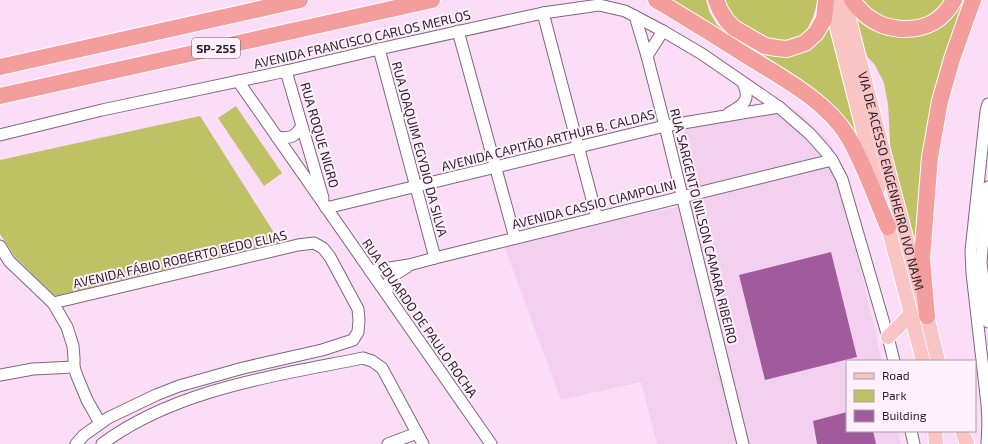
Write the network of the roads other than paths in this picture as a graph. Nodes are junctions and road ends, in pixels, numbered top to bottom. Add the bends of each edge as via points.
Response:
1 (300, 0) edge
2 (432, 0) edge
3 (656, 0) edge
4 (716, 0) edge
5 (826, 0) edge
6 (830, 0) edge
7 (844, 0) edge
8 (852, 0) edge
9 (954, 0) edge
10 (974, 0) edge
11 (543, 13) junction
12 (635, 16) junction
13 (458, 31) junction
14 (663, 31) junction
15 (379, 48) junction
16 (647, 56) junction
17 (0, 67) edge
18 (286, 71) junction
19 (238, 81) junction
20 (744, 83) junction
21 (0, 96) edge
22 (988, 104) edge
23 (779, 107) junction
24 (724, 116) junction
25 (302, 126) junction
26 (665, 126) junction
27 (0, 135) edge
28 (277, 137) junction
29 (579, 147) junction
30 (832, 160) junction
31 (984, 163) edge
32 (496, 167) junction
33 (416, 186) junction
34 (988, 187) edge
35 (683, 197) junction
36 (326, 208) junction
37 (597, 218) junction
38 (888, 227) junction
39 (515, 238) junction
40 (0, 246) edge
41 (435, 258) junction
42 (5, 262) edge
43 (409, 266) junction
44 (370, 271) junction
45 (387, 293) junction
46 (54, 304) junction
47 (911, 314) junction
48 (928, 316) junction
49 (988, 322) edge
50 (888, 337) junction
51 (894, 360) edge
52 (923, 360) edge
53 (938, 360) edge
54 (74, 367) junction
55 (0, 375) edge
56 (988, 422) edge
57 (100, 423) junction
58 (911, 432) edge
59 (935, 432) edge
60 (962, 432) edge
61 (417, 433) junction
62 (76, 444) edge
63 (102, 444) edge
64 (388, 444) edge
65 (423, 444) edge
66 (491, 444) edge
67 (743, 444) edge
68 (914, 444) edge
69 (936, 444) edge
70 (967, 444) edge
71 (987, 444) edge

1 - 17 highway, SP-255
2 - 21 highway, SP-255
3 - 38 highway via 776,74 814,100 835,119 847,134 860,160
4 - 5 highway via 727,21 738,31 765,46 787,49 805,43 816,34 824,19
6 - 38 main road, VIA DE ACESSO ENGENHEIRO IVO NAJM
7 - 48 main road, VIA DE ACESSO ENGENHEIRO IVO NAJM
8 - 9 highway via 863,13 879,24 889,28 905,29 930,25 942,17
10 - 48 highway via 952,59 940,101 930,157 922,259
11 - 12 street, AVENIDA FRANCISCO CARLOS MERLOS via 599,5 625,10
11 - 13 street, AVENIDA FRANCISCO CARLOS MERLOS
11 - 29 street
12 - 14 street, AVENIDA FRANCISCO CARLOS MERLOS
12 - 16 street, RUA SARGENTO NILSON CAMARA RIBEIRO
13 - 15 street, AVENIDA FRANCISCO CARLOS MERLOS
13 - 32 street
14 - 16 street
14 - 20 street, AVENIDA FRANCISCO CARLOS MERLOS
15 - 18 street, AVENIDA FRANCISCO CARLOS MERLOS
15 - 33 street, RUA JOAQUIM EGYDIO DA SILVA
16 - 26 street, RUA SARGENTO NILSON CAMARA RIBEIRO
18 - 19 street, AVENIDA FRANCISCO CARLOS MERLOS
18 - 25 street, RUA ROQUE NIGRO
19 - 27 street, AVENIDA FRANCISCO CARLOS MERLOS
19 - 28 street, RUA EDUARDO DE PAULO ROCHA
20 - 23 street, AVENIDA FRANCISCO CARLOS MERLOS
20 - 24 street via 744,104
22 - 31 street
23 - 24 street, AVENIDA CAPITÃO ARTHUR B. CALDAS
23 - 30 street, AVENIDA FRANCISCO CARLOS MERLOS via 810,134
24 - 26 street, AVENIDA CAPITÃO ARTHUR B. CALDAS
25 - 28 street via 293,137
25 - 36 street, RUA ROQUE NIGRO
26 - 29 street, AVENIDA CAPITÃO ARTHUR B. CALDAS
26 - 35 street, RUA SARGENTO NILSON CAMARA RIBEIRO
28 - 36 street, RUA EDUARDO DE PAULO ROCHA
29 - 32 street, AVENIDA CAPITÃO ARTHUR B. CALDAS
29 - 37 street
30 - 35 street, AVENIDA CASSIO CIAMPOLINI
30 - 50 street, AVENIDA FRANCISCO CARLOS MERLOS via 842,179
31 - 56 street via 972,251 972,272
32 - 33 street, AVENIDA CAPITÃO ARTHUR B. CALDAS
32 - 39 street
33 - 36 street, AVENIDA CAPITÃO ARTHUR B. CALDAS
33 - 41 street, RUA JOAQUIM EGYDIO DA SILVA
34 - 49 street via 981,262
35 - 37 street, AVENIDA CASSIO CIAMPOLINI
35 - 67 street, RUA SARGENTO NILSON CAMARA RIBEIRO
36 - 44 street, RUA EDUARDO DE PAULO ROCHA
37 - 39 street, AVENIDA CASSIO CIAMPOLINI
38 - 47 main road, VIA DE ACESSO ENGENHEIRO IVO NAJM
39 - 41 street, AVENIDA CASSIO CIAMPOLINI
40 - 42 street
41 - 43 street, AVENIDA CASSIO CIAMPOLINI
42 - 46 street
43 - 44 street
43 - 45 street via 391,279
44 - 45 street, RUA EDUARDO DE PAULO ROCHA
45 - 66 street, RUA EDUARDO DE PAULO ROCHA
46 - 54 street via 73,346
46 - 57 street, AVENIDA FÁBIO ROBERTO BEDO ELIAS via 314,243 323,248 330,257 358,309 358,332 353,340 179,386
47 - 50 main road
47 - 52 main road, VIA DE ACESSO ENGENHEIRO IVO NAJM
48 - 53 main road, VIA DE ACESSO ENGENHEIRO IVO NAJM
50 - 51 street, AVENIDA FRANCISCO CARLOS MERLOS
54 - 55 street via 33,369
54 - 57 street via 87,400
56 - 71 street
57 - 62 street
58 - 68 street
59 - 69 main road
60 - 70 main road
61 - 63 street via 382,368 363,358 256,380 175,404 139,420
61 - 64 street
61 - 65 street

